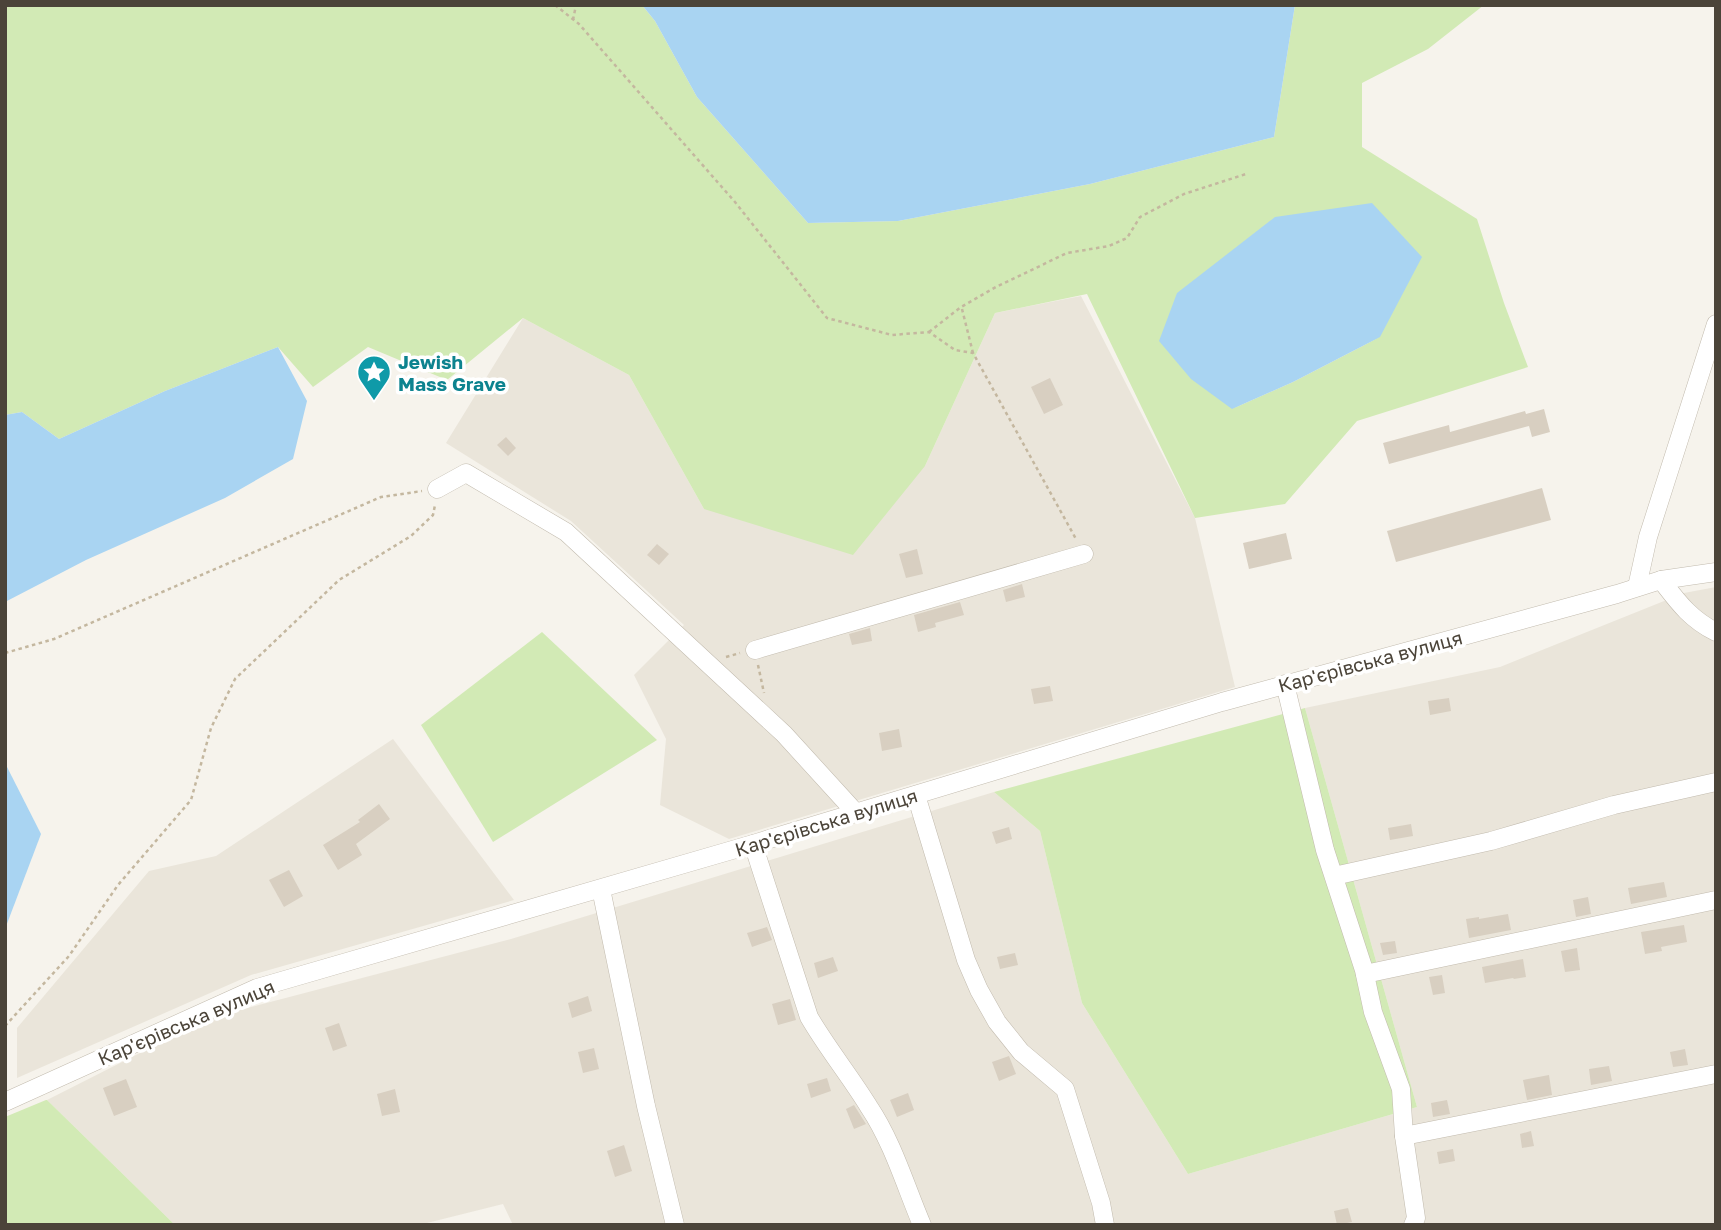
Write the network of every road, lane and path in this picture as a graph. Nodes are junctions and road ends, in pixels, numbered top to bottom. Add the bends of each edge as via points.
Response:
1 (555, 5) edge
2 (576, 5) edge
3 (573, 20) junction
4 (1247, 174) dead end
5 (961, 307) junction
6 (1716, 324) edge
7 (929, 332) junction
8 (973, 353) junction
9 (437, 489) junction
10 (1084, 554) joint
11 (1716, 572) edge
12 (1661, 580) junction
13 (1637, 587) junction
14 (1716, 632) edge
15 (755, 650) junction
16 (5, 653) edge
17 (706, 661) junction
18 (1285, 684) junction
19 (769, 720) junction
20 (1716, 782) edge
21 (916, 795) junction
22 (856, 813) junction
23 (753, 844) junction
24 (1334, 876) junction
25 (601, 889) junction
26 (1716, 900) edge
27 (1365, 974) junction
28 (5, 1026) edge
29 (1716, 1074) edge
30 (5, 1102) edge
31 (1405, 1136) junction
32 (675, 1225) edge
33 (922, 1225) edge
34 (1105, 1225) edge
35 (1413, 1225) edge

1 - 3 path
2 - 3 path
3 - 7 path via 735,202 827,318 892,335
4 - 5 path via 1184,194 1140,217 1127,238 1067,253
5 - 7 path
5 - 8 path
6 - 13 street via 1648,537
7 - 8 path via 955,350
8 - 10 path
9 - 16 path via 380,497 54,639
9 - 17 street via 466,473 566,532
9 - 28 path via 433,516 411,536 339,580 235,679 211,728 191,800 118,886 69,956
10 - 15 street
11 - 12 street, Кар'єрівська вулиця
12 - 13 street, Кар'єрівська вулиця
12 - 14 street via 1683,609
13 - 18 street, Кар'єрівська вулиця
15 - 17 path
15 - 19 path
17 - 19 street
18 - 21 street, Кар'єрівська вулиця
18 - 24 street
19 - 22 street
20 - 24 street via 1491,841
21 - 22 street, Кар'єрівська вулиця
21 - 34 street via 979,990 1021,1052 1065,1089
22 - 23 street, Кар'єрівська вулиця
23 - 25 street, Кар'єрівська вулиця
23 - 33 street via 809,1017 870,1107 897,1159
24 - 27 street
25 - 30 street, Кар'єрівська вулиця via 257,988
25 - 32 street
26 - 27 street
27 - 31 street via 1373,1012 1401,1089
29 - 31 street
31 - 35 street via 1416,1218

